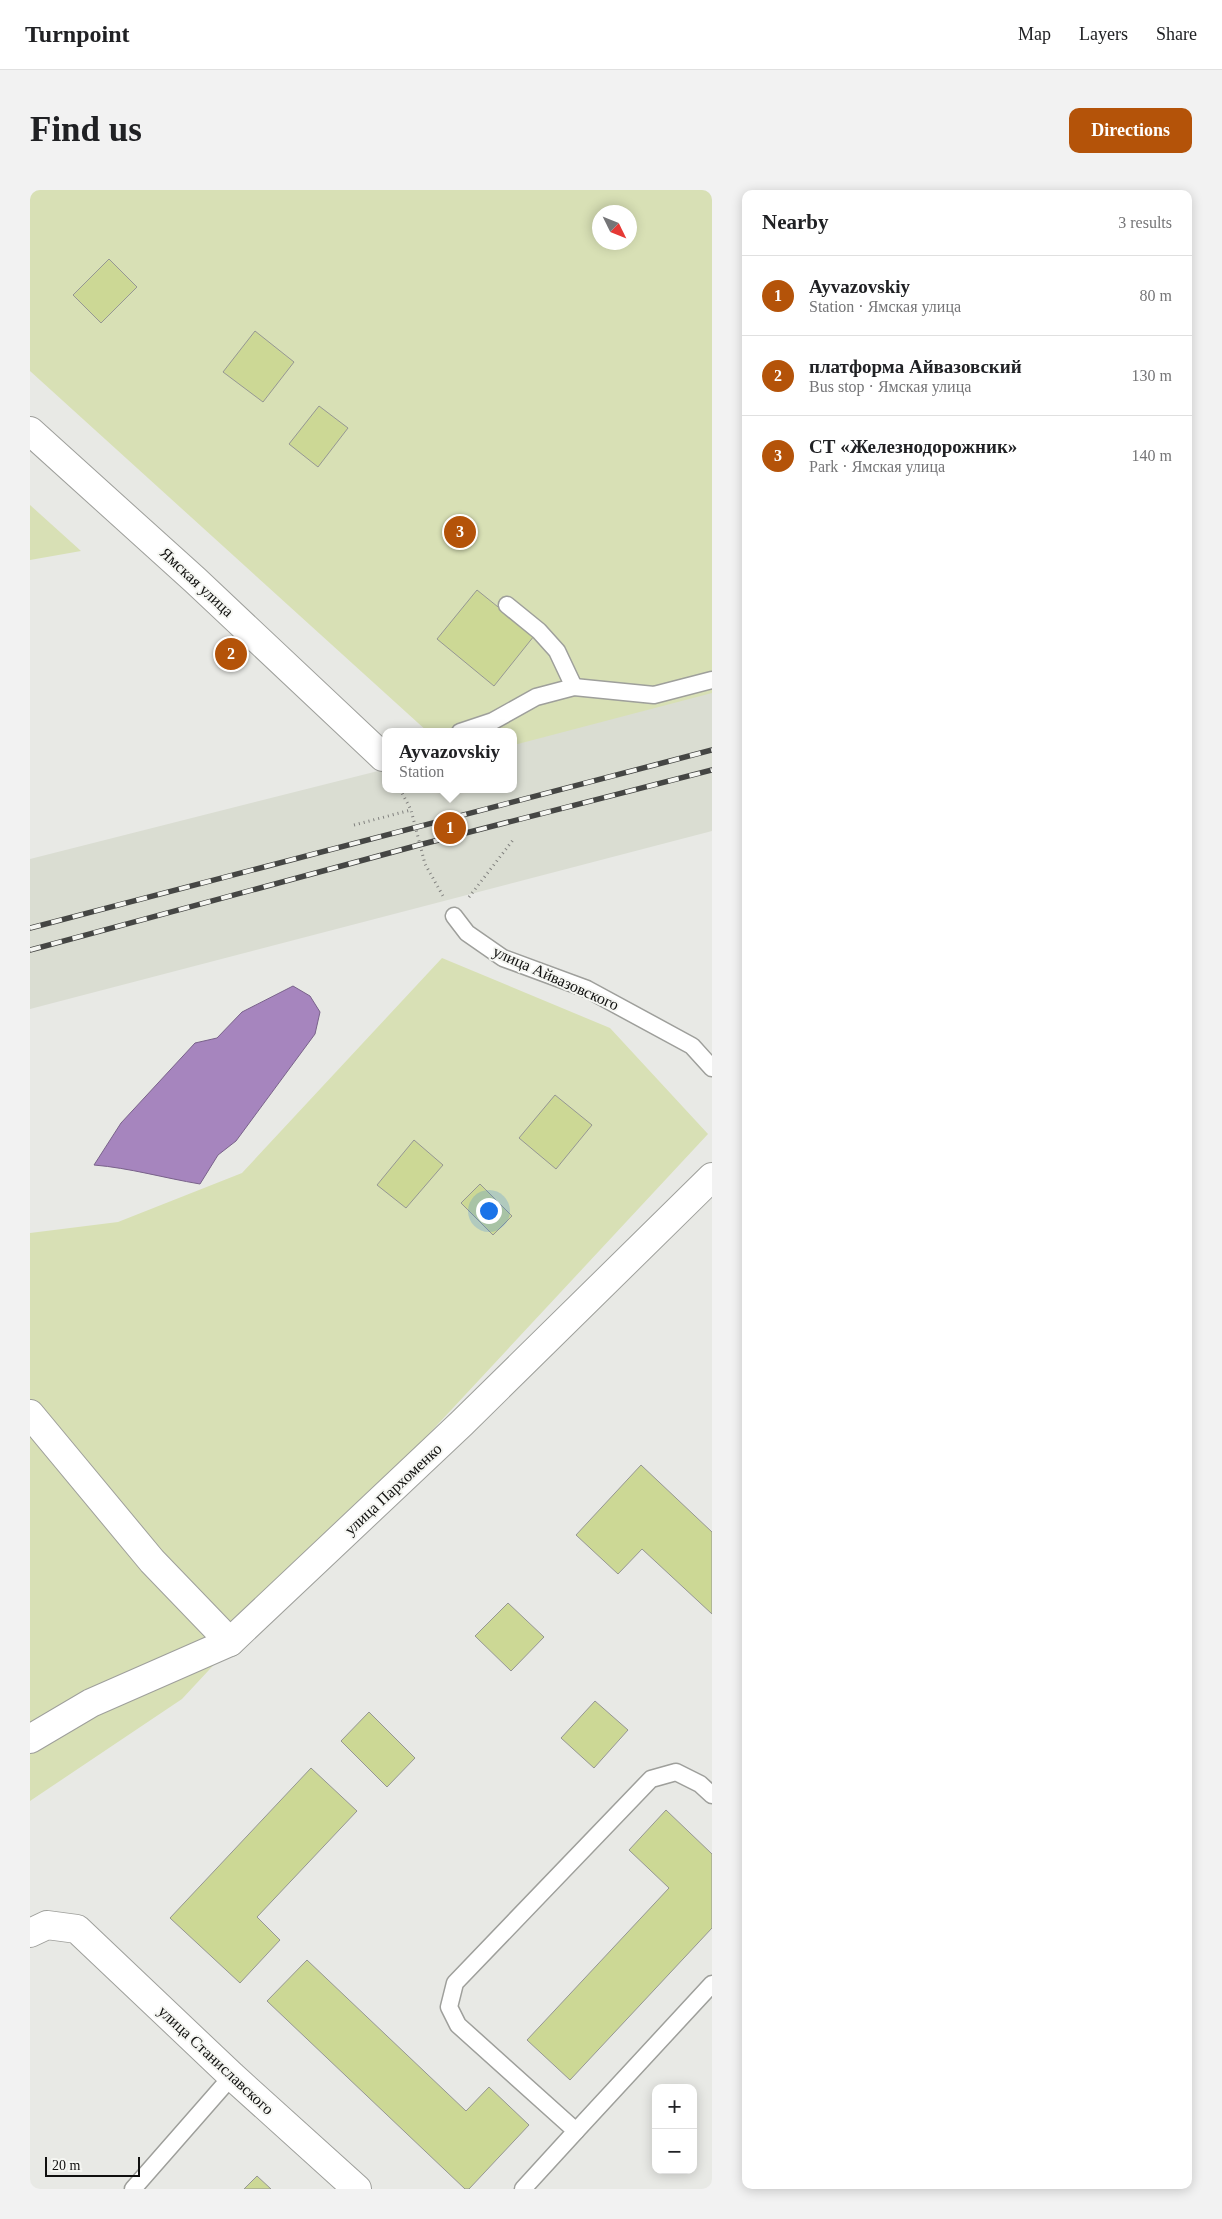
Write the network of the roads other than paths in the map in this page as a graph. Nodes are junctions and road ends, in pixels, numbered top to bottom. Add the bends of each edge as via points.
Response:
1 (30, 431) edge
2 (508, 605) dead end
3 (712, 680) edge
4 (574, 687) junction
5 (472, 728) edge
6 (382, 753) edge
7 (454, 916) road end
8 (712, 1068) edge
9 (712, 1177) edge
10 (30, 1414) edge
11 (230, 1642) junction
12 (30, 1739) edge
13 (712, 1796) edge
14 (30, 1933) edge
15 (712, 1984) edge
16 (232, 2076) junction
17 (576, 2131) junction
18 (133, 2189) edge
19 (357, 2189) edge
20 (523, 2189) edge

1 - 6 street, Ямская улица
2 - 4 lane via 557,651
3 - 4 lane via 654,695
4 - 5 lane via 536,698 493,721
7 - 8 lane, улица Айвазовского via 467,933 503,958 587,989 692,1046
9 - 11 street, улица Пархоменко via 462,1423
10 - 11 street via 152,1561
11 - 12 street, улица Пархоменко via 91,1704
13 - 17 lane via 700,1784 676,1772 651,1778 455,1983 449,2006 458,2025
14 - 16 street, улица Станиславского via 47,1925 77,1929
15 - 17 lane
16 - 18 lane
16 - 19 street, улица Станиславского
17 - 20 lane

